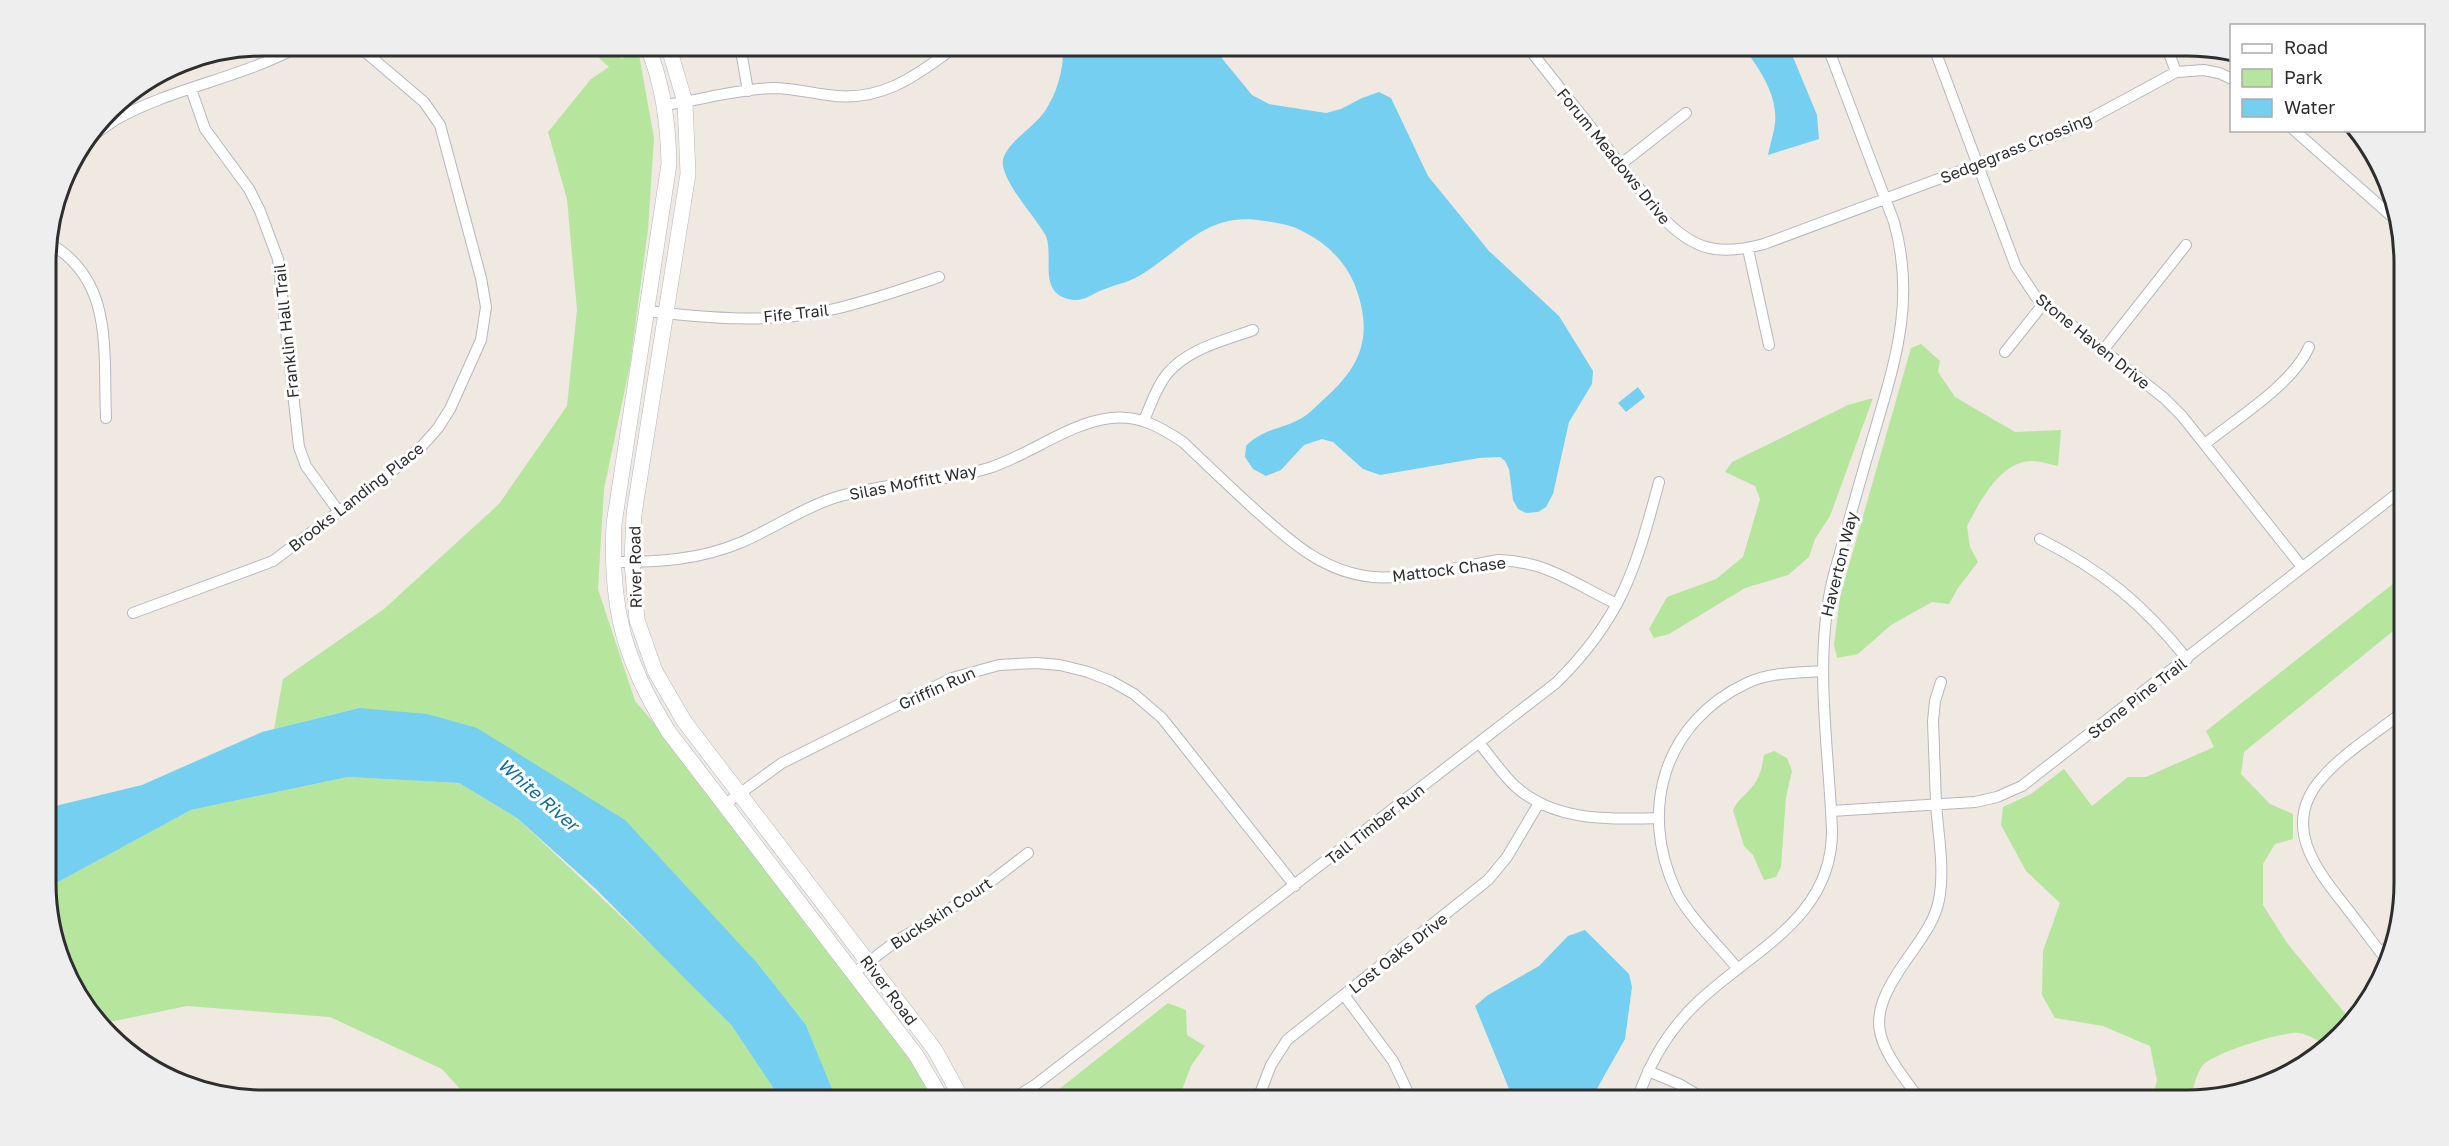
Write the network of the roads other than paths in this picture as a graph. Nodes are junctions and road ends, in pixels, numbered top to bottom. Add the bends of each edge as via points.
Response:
1 (281, 56) edge
2 (370, 56) edge
3 (651, 56) edge
4 (671, 56) edge
5 (742, 56) edge
6 (942, 56) edge
7 (1535, 56) edge
8 (1831, 56) edge
9 (1937, 56) edge
10 (2170, 56) edge
11 (2176, 72) junction
12 (2230, 78) edge
13 (191, 89) junction
14 (748, 91) junction
15 (685, 102) junction
16 (665, 105) junction
17 (1686, 112) dead end
18 (110, 123) edge
19 (2296, 132) edge
20 (1978, 164) junction
21 (1620, 165) junction
22 (1885, 199) junction
23 (2387, 212) edge
24 (2186, 245) dead end
25 (56, 247) edge
26 (1748, 249) junction
27 (939, 277) dead end
28 (2043, 303) junction
29 (648, 311) junction
30 (667, 313) junction
31 (1252, 330) dead end
32 (1769, 345) dead end
33 (2309, 346) dead end
34 (2104, 350) junction
35 (2005, 352) dead end
36 (106, 418) dead end
37 (1144, 420) junction
38 (2205, 444) junction
39 (1659, 482) dead end
40 (2394, 496) edge
41 (339, 512) junction
42 (2040, 539) dead end
43 (613, 562) junction
44 (632, 562) junction
45 (2302, 567) junction
46 (1617, 604) junction
47 (133, 613) dead end
48 (2187, 659) junction
49 (1822, 671) junction
50 (1941, 682) dead end
51 (2394, 718) edge
52 (1479, 743) junction
53 (739, 794) junction
54 (1539, 803) junction
55 (1936, 804) junction
56 (724, 805) junction
57 (1832, 811) junction
58 (1658, 818) junction
59 (1028, 853) dead end
60 (1295, 886) junction
61 (2381, 952) edge
62 (868, 962) junction
63 (1738, 969) junction
64 (853, 974) junction
65 (1344, 995) junction
66 (1648, 1071) junction
67 (937, 1090) edge
68 (957, 1090) edge
69 (1027, 1090) edge
70 (1261, 1090) edge
71 (1407, 1090) edge
72 (1641, 1090) edge
73 (1689, 1090) edge
74 (1913, 1090) edge

1 - 13 street
2 - 41 street, Brooks Landing Place via 424,102 440,125 482,278 486,307 481,340 438,428 423,446
3 - 16 main road, River Road
4 - 15 main road, River Road
5 - 14 street
6 - 14 street via 908,81 871,95 830,96 786,88
7 - 21 street, Forum Meadows Drive
8 - 22 street, Haverton Way
9 - 20 street, Stone Haven Drive
10 - 11 street
11 - 12 street via 2204,70
11 - 20 street, Sedgegrass Crossing via 2082,124
13 - 18 street
13 - 41 street, Franklin Hall Trail via 205,129 249,189 270,233 283,287 298,447 306,466
14 - 15 street
15 - 16 street
15 - 30 main road, River Road via 688,174
16 - 29 main road, River Road via 669,164
17 - 21 street
19 - 23 street
20 - 22 street, Sedgegrass Crossing
20 - 28 street, Stone Haven Drive via 2020,274
21 - 26 street, Forum Meadows Drive via 1661,216 1687,240 1712,249
22 - 26 street, Forum Meadows Drive
22 - 49 street, Haverton Way via 1901,250 1902,329 1828,597 1822,633
24 - 34 street
25 - 36 street via 88,277 96,295
26 - 32 street
27 - 30 street, Fife Trail via 828,311 721,318
28 - 34 street, Stone Haven Drive
28 - 35 street
29 - 30 street, Fife Trail
29 - 43 main road, River Road via 615,508
30 - 44 main road, River Road via 634,514
31 - 37 street via 1204,348 1174,367 1156,392
33 - 38 street via 2287,378
34 - 38 street, Stone Haven Drive via 2164,398
37 - 44 street, Silas Moffitt Way via 1117,418 1094,422 991,467 833,498 704,556
37 - 46 street, Mattock Chase via 1183,442 1299,549 1324,564 1374,577 1399,577 1499,560 1515,561 1545,567
38 - 45 street, Stone Haven Drive
39 - 46 street, Tall Timber Run via 1634,569
40 - 45 street, Stone Pine Trail
41 - 47 street, Brooks Landing Place via 273,561
42 - 48 street via 2116,585 2154,620
43 - 44 street, Silas Moffitt Way
43 - 56 main road, River Road via 616,607 642,686 668,731
44 - 53 main road, River Road via 637,620 656,671 684,721
45 - 48 street, Stone Pine Trail
46 - 52 street, Tall Timber Run via 1592,645 1573,666
48 - 55 street, Stone Pine Trail via 2022,786 1988,799
49 - 57 street, Haverton Way
49 - 58 street via 1766,676 1711,705 1693,722 1673,755 1662,786
50 - 55 street via 1933,721
51 - 61 street via 2328,771 2318,782 2305,814 2304,837 2309,856
52 - 54 street via 1514,786
52 - 60 street, Tall Timber Run
53 - 56 street, Griffin Run
53 - 60 street, Griffin Run via 782,763 960,675 1020,663 1067,666 1123,687 1162,718
53 - 62 main road, River Road
54 - 58 street via 1567,814 1598,819
54 - 65 street, Lost Oaks Drive via 1508,857 1488,880
55 - 57 street, Stone Pine Trail
55 - 74 street via 1939,901 1926,932 1887,989 1879,1021 1887,1054
56 - 64 main road, River Road
57 - 63 street, Haverton Way via 1830,859 1814,899 1796,921
58 - 63 street via 1660,849 1677,893
59 - 62 street, Buckskin Court via 976,893
60 - 69 street, Tall Timber Run
62 - 64 street, Buckskin Court
62 - 68 main road, River Road via 935,1050
63 - 66 street, Haverton Way via 1685,1015
64 - 67 main road, River Road via 916,1055
65 - 70 street, Lost Oaks Drive via 1287,1040
65 - 71 street via 1393,1061
66 - 72 street, Haverton Way
66 - 73 street

